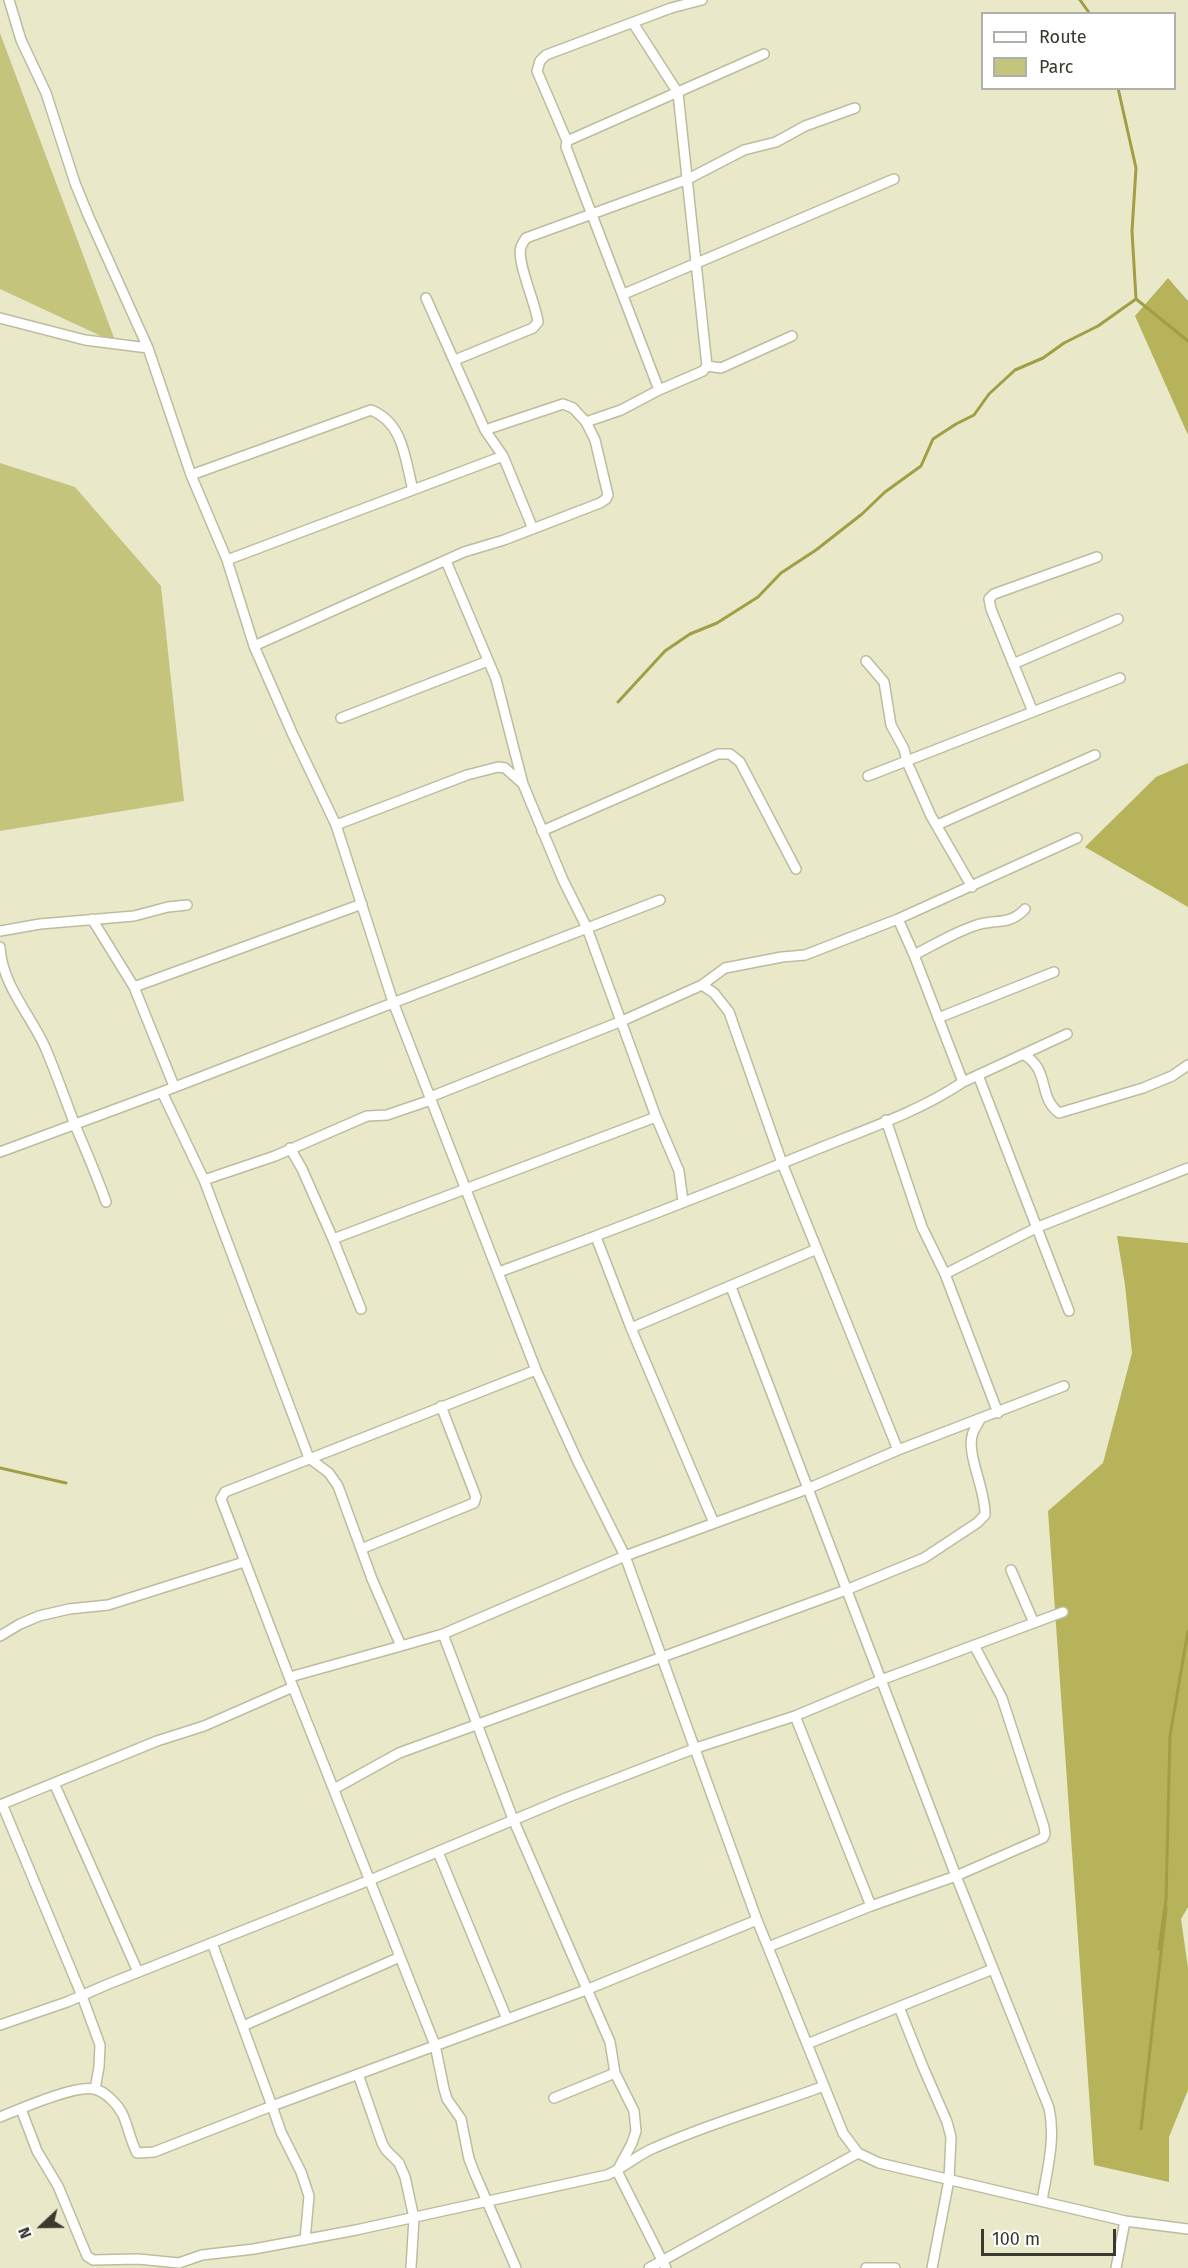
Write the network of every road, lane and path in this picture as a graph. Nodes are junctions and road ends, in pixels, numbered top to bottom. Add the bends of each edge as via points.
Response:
1 (9, 0) edge
2 (702, 0) edge
3 (633, 23) junction
4 (764, 54) dead end
5 (678, 93) junction
6 (855, 108) dead end
7 (567, 141) junction
8 (687, 179) junction
9 (894, 179) dead end
10 (592, 214) junction
11 (697, 263) junction
12 (624, 294) junction
13 (426, 298) dead end
14 (0, 318) edge
15 (792, 336) dead end
16 (148, 348) junction
17 (455, 360) junction
18 (706, 366) junction
19 (659, 390) junction
20 (586, 422) junction
21 (486, 430) junction
22 (503, 456) junction
23 (191, 475) junction
24 (413, 490) junction
25 (533, 529) junction
26 (1096, 557) dead end
27 (227, 560) junction
28 (446, 561) junction
29 (1118, 619) dead end
30 (254, 646) junction
31 (488, 661) junction
32 (866, 661) dead end
33 (1013, 664) junction
34 (1120, 678) dead end
35 (1033, 712) junction
36 (341, 718) dead end
37 (1095, 755) dead end
38 (907, 762) junction
39 (868, 776) dead end
40 (523, 784) junction
41 (336, 825) junction
42 (937, 825) junction
43 (542, 831) junction
44 (1077, 838) dead end
45 (796, 869) dead end
46 (972, 886) junction
47 (660, 900) dead end
48 (362, 904) junction
49 (187, 905) dead end
50 (1025, 909) dead end
51 (898, 919) junction
52 (92, 920) junction
53 (587, 928) junction
54 (0, 931) edge
55 (0, 947) edge
56 (914, 955) junction
57 (1054, 972) dead end
58 (702, 985) junction
59 (134, 987) junction
60 (393, 1002) junction
61 (938, 1018) junction
62 (622, 1021) junction
63 (1067, 1034) dead end
64 (1023, 1054) junction
65 (1188, 1065) edge
66 (978, 1075) junction
67 (963, 1082) junction
68 (174, 1086) junction
69 (162, 1092) junction
70 (430, 1099) junction
71 (656, 1117) junction
72 (886, 1120) junction
73 (75, 1123) junction
74 (290, 1148) junction
75 (0, 1152) edge
76 (782, 1163) junction
77 (1188, 1168) edge
78 (204, 1180) junction
79 (468, 1190) junction
80 (106, 1202) dead end
81 (683, 1202) junction
82 (1038, 1227) junction
83 (596, 1237) junction
84 (333, 1239) junction
85 (817, 1249) junction
86 (499, 1272) junction
87 (945, 1274) junction
88 (731, 1287) junction
89 (362, 1309) dead end
90 (1069, 1311) dead end
91 (631, 1328) junction
92 (536, 1370) junction
93 (1064, 1386) dead end
94 (441, 1406) junction
95 (998, 1413) junction
96 (980, 1419) junction
97 (898, 1450) junction
98 (309, 1458) junction
99 (807, 1489) junction
100 (714, 1524) junction
101 (362, 1549) junction
102 (625, 1556) junction
103 (244, 1562) junction
104 (1011, 1570) dead end
105 (846, 1590) junction
106 (1063, 1612) dead end
107 (1034, 1623) junction
108 (443, 1634) junction
109 (0, 1636) edge
110 (974, 1644) junction
111 (401, 1646) junction
112 (662, 1658) junction
113 (881, 1680) junction
114 (291, 1682) junction
115 (795, 1716) junction
116 (478, 1724) junction
117 (696, 1748) junction
118 (54, 1783) junction
119 (334, 1789) junction
120 (1, 1804) edge
121 (513, 1819) junction
122 (438, 1852) junction
123 (956, 1876) junction
124 (370, 1880) junction
125 (871, 1906) junction
126 (757, 1920) junction
127 (212, 1943) junction
128 (768, 1947) junction
129 (400, 1957) junction
130 (993, 1969) junction
131 (138, 1972) junction
132 (586, 1990) junction
133 (82, 1996) junction
134 (899, 2007) junction
135 (507, 2019) junction
136 (0, 2025) edge
137 (243, 2026) junction
138 (807, 2044) junction
139 (435, 2045) junction
140 (615, 2073) junction
141 (358, 2074) junction
142 (824, 2086) junction
143 (95, 2089) junction
144 (554, 2098) dead end
145 (272, 2106) junction
146 (21, 2109) junction
147 (0, 2117) edge
148 (858, 2153) junction
149 (617, 2171) junction
150 (949, 2180) junction
151 (1042, 2201) junction
152 (488, 2203) junction
153 (414, 2218) junction
154 (1125, 2221) junction
155 (1188, 2229) edge
156 (305, 2240) junction
157 (664, 2264) edge
158 (411, 2268) edge
159 (516, 2268) edge
160 (649, 2268) edge
161 (866, 2268) edge
162 (895, 2268) edge
163 (932, 2268) edge
164 (1116, 2268) edge

1 - 16 street via 75,183
2 - 3 street
3 - 5 street
3 - 7 street via 554,50 540,61 537,71
4 - 5 street
5 - 7 street
5 - 8 street
6 - 8 street via 805,126 776,142 744,150
7 - 10 street
8 - 10 street
8 - 11 street
9 - 11 street
10 - 12 street
10 - 17 street via 526,238 520,247 537,312 533,328
11 - 12 street
11 - 18 street
12 - 19 street
13 - 17 street
14 - 16 street via 84,340
15 - 18 street via 721,368
16 - 23 street
17 - 21 street
18 - 19 street via 703,371
19 - 20 street via 621,410
20 - 21 street via 573,408 563,404
20 - 25 street via 595,440 608,495
21 - 22 street
22 - 24 street
22 - 25 street
23 - 24 street via 371,410 391,422 398,433
23 - 27 street
24 - 27 street
25 - 28 street
26 - 33 street via 989,599
27 - 30 street
28 - 30 street
28 - 31 street
29 - 33 street
30 - 41 street
31 - 36 street
31 - 40 street
32 - 38 street via 884,682 888,717
33 - 35 street
34 - 35 street
35 - 38 street
37 - 42 street
38 - 39 street
38 - 42 street
40 - 41 street via 498,767
40 - 43 street
41 - 48 street
42 - 46 street
43 - 45 street via 718,754 730,754 740,762
43 - 53 street
44 - 46 street
46 - 51 street
47 - 53 street
48 - 59 street
48 - 60 street
49 - 52 street
50 - 56 street via 1010,920 975,925
51 - 56 street
51 - 58 street via 805,955 725,968
52 - 54 street
52 - 59 street
53 - 60 street
53 - 62 street
55 - 73 street via 14,992 45,1047
56 - 61 street
57 - 61 street
58 - 62 street
58 - 76 street via 729,1012
59 - 68 street
60 - 68 street
60 - 70 street
61 - 67 street
62 - 70 street
62 - 71 street
63 - 64 street
64 - 65 street via 1037,1064 1048,1100 1059,1113 1143,1088
64 - 66 street
66 - 67 street
66 - 82 street
67 - 72 street via 936,1100
68 - 69 street
69 - 73 street
69 - 78 street
70 - 74 street via 387,1115 367,1116
70 - 79 street
71 - 79 street
71 - 81 street via 680,1171
72 - 76 street
72 - 87 street via 922,1227
73 - 75 street
73 - 80 street
74 - 78 street
74 - 84 street
76 - 81 street
76 - 85 street
77 - 82 street
78 - 98 street
79 - 84 street
79 - 86 street
81 - 83 street
82 - 87 street
82 - 90 street
83 - 86 street
83 - 91 street
84 - 89 street
85 - 88 street
85 - 97 street
86 - 92 street
87 - 95 street
88 - 91 street
88 - 99 street
91 - 100 street
92 - 94 street
92 - 102 street
93 - 95 street
94 - 98 street
94 - 101 street via 476,1497 474,1503
95 - 96 street
96 - 97 street
96 - 105 street via 971,1445 986,1503 985,1515 924,1558
97 - 99 street
98 - 101 street via 329,1473 338,1486
98 - 103 street via 221,1495
99 - 100 street
99 - 105 street
100 - 102 street
101 - 111 street
102 - 108 street
102 - 112 street
103 - 109 street via 108,1605 39,1616
103 - 114 street
104 - 107 street
105 - 112 street
105 - 113 street
106 - 107 street
107 - 110 street
108 - 111 street
108 - 116 street
110 - 113 street
110 - 123 street via 1002,1698 1045,1834
111 - 114 street
112 - 116 street
112 - 117 street
113 - 115 street
113 - 123 street
114 - 118 street via 204,1726
114 - 119 street
115 - 117 street
115 - 125 street
116 - 119 street via 399,1754
116 - 121 street
117 - 121 street
117 - 126 street
118 - 120 street
118 - 131 street
119 - 124 street
120 - 133 street
121 - 122 street
121 - 132 street
122 - 124 street
122 - 135 street
123 - 125 street
123 - 130 street
124 - 127 street
124 - 129 street
125 - 128 street
126 - 128 street
126 - 132 street
127 - 131 street
127 - 137 street
128 - 138 street
129 - 137 street
129 - 139 street
130 - 134 street
130 - 151 street via 1053,2124
131 - 133 street
132 - 135 street
132 - 140 street via 610,2042
133 - 136 street
133 - 143 street via 100,2045
134 - 138 street
134 - 150 street via 947,2122 951,2137
135 - 139 street
137 - 145 street
138 - 142 street
139 - 141 street
139 - 152 street via 447,2099 461,2119 470,2159
140 - 144 street
140 - 149 street via 634,2110 636,2131
141 - 145 street
141 - 153 street via 386,2150 399,2163 405,2177
142 - 148 street via 843,2133
142 - 149 street via 653,2148
143 - 145 street via 109,2097 122,2114 137,2152 154,2151
143 - 146 street
145 - 156 street via 309,2196
146 - 147 street
146 - 156 street via 87,2256 93,2260 179,2263 202,2255
148 - 150 street via 879,2163
148 - 157 street
149 - 152 street
149 - 157 street
150 - 151 street
150 - 163 street
151 - 154 street
152 - 153 street
152 - 159 street
153 - 156 street
153 - 158 street
154 - 155 street
154 - 164 street
157 - 160 street
161 - 162 street

